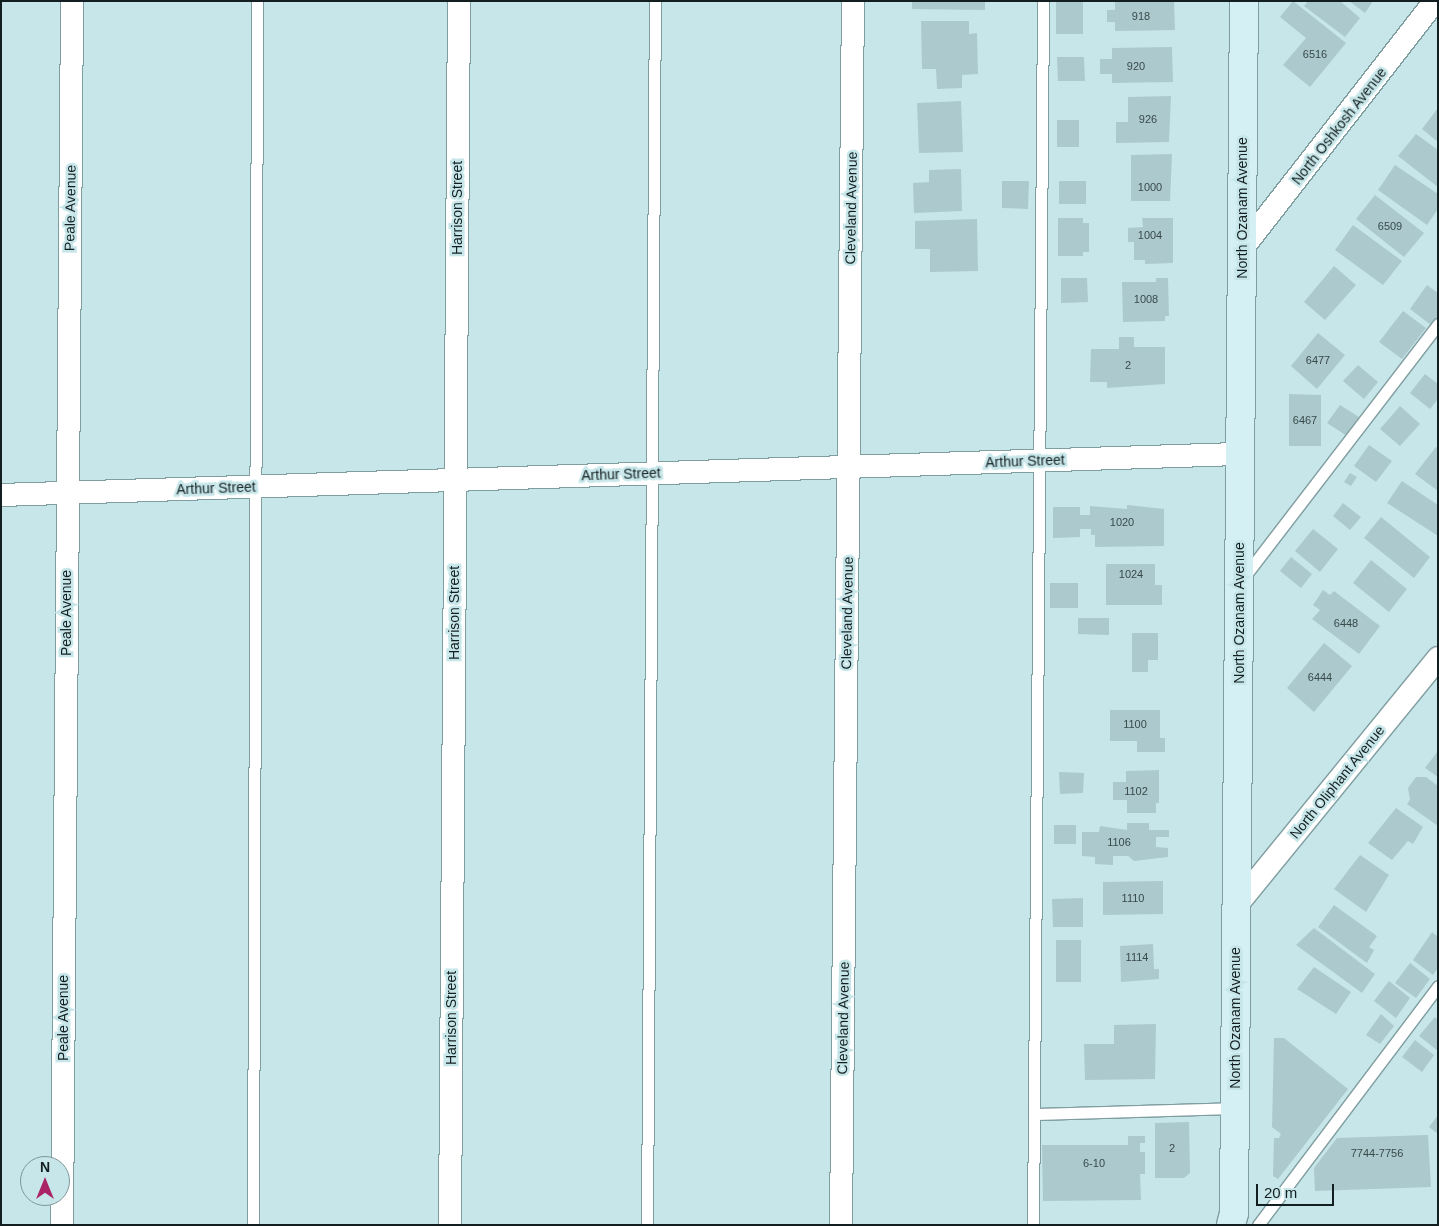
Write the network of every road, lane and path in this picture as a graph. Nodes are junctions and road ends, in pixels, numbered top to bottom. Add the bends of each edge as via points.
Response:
1 (72, 1) edge
2 (258, 1) edge
3 (459, 1) edge
4 (655, 1) edge
5 (852, 1) edge
6 (1043, 1) edge
7 (1244, 1) edge
8 (1435, 1) edge
9 (1242, 249) junction
10 (1438, 324) edge
11 (1240, 454) junction
12 (1039, 460) junction
13 (848, 467) junction
14 (652, 473) junction
15 (455, 480) junction
16 (256, 487) junction
17 (67, 493) junction
18 (1, 495) edge
19 (1239, 583) junction
20 (1438, 658) edge
21 (1236, 906) junction
22 (1438, 986) edge
23 (1235, 1108) junction
24 (1034, 1114) junction
25 (62, 1225) edge
26 (253, 1225) edge
27 (450, 1225) edge
28 (647, 1225) edge
29 (841, 1225) edge
30 (1033, 1225) edge
31 (1231, 1225) edge
32 (1258, 1225) edge

1 - 17 street, Peale Avenue
2 - 16 lane
3 - 15 street, Harrison Street
4 - 14 lane
5 - 13 street, Cleveland Avenue
6 - 12 lane
7 - 9 street, North Ozanam Avenue
8 - 9 street, North Oshkosh Avenue
9 - 11 street, North Ozanam Avenue
10 - 19 lane
11 - 12 street, Arthur Street
11 - 19 street, North Ozanam Avenue
12 - 13 street, Arthur Street
12 - 24 lane
13 - 14 street, Arthur Street
13 - 29 street, Cleveland Avenue
14 - 15 street, Arthur Street
14 - 28 lane
15 - 16 street, Arthur Street
15 - 27 street, Harrison Street
16 - 17 street, Arthur Street
16 - 26 lane
17 - 18 street, Arthur Street
17 - 25 street, Peale Avenue
19 - 21 street, North Ozanam Avenue
20 - 21 street, North Oliphant Avenue
21 - 23 street, North Ozanam Avenue
22 - 32 lane
23 - 24 lane
23 - 31 street, North Ozanam Avenue
24 - 30 lane

